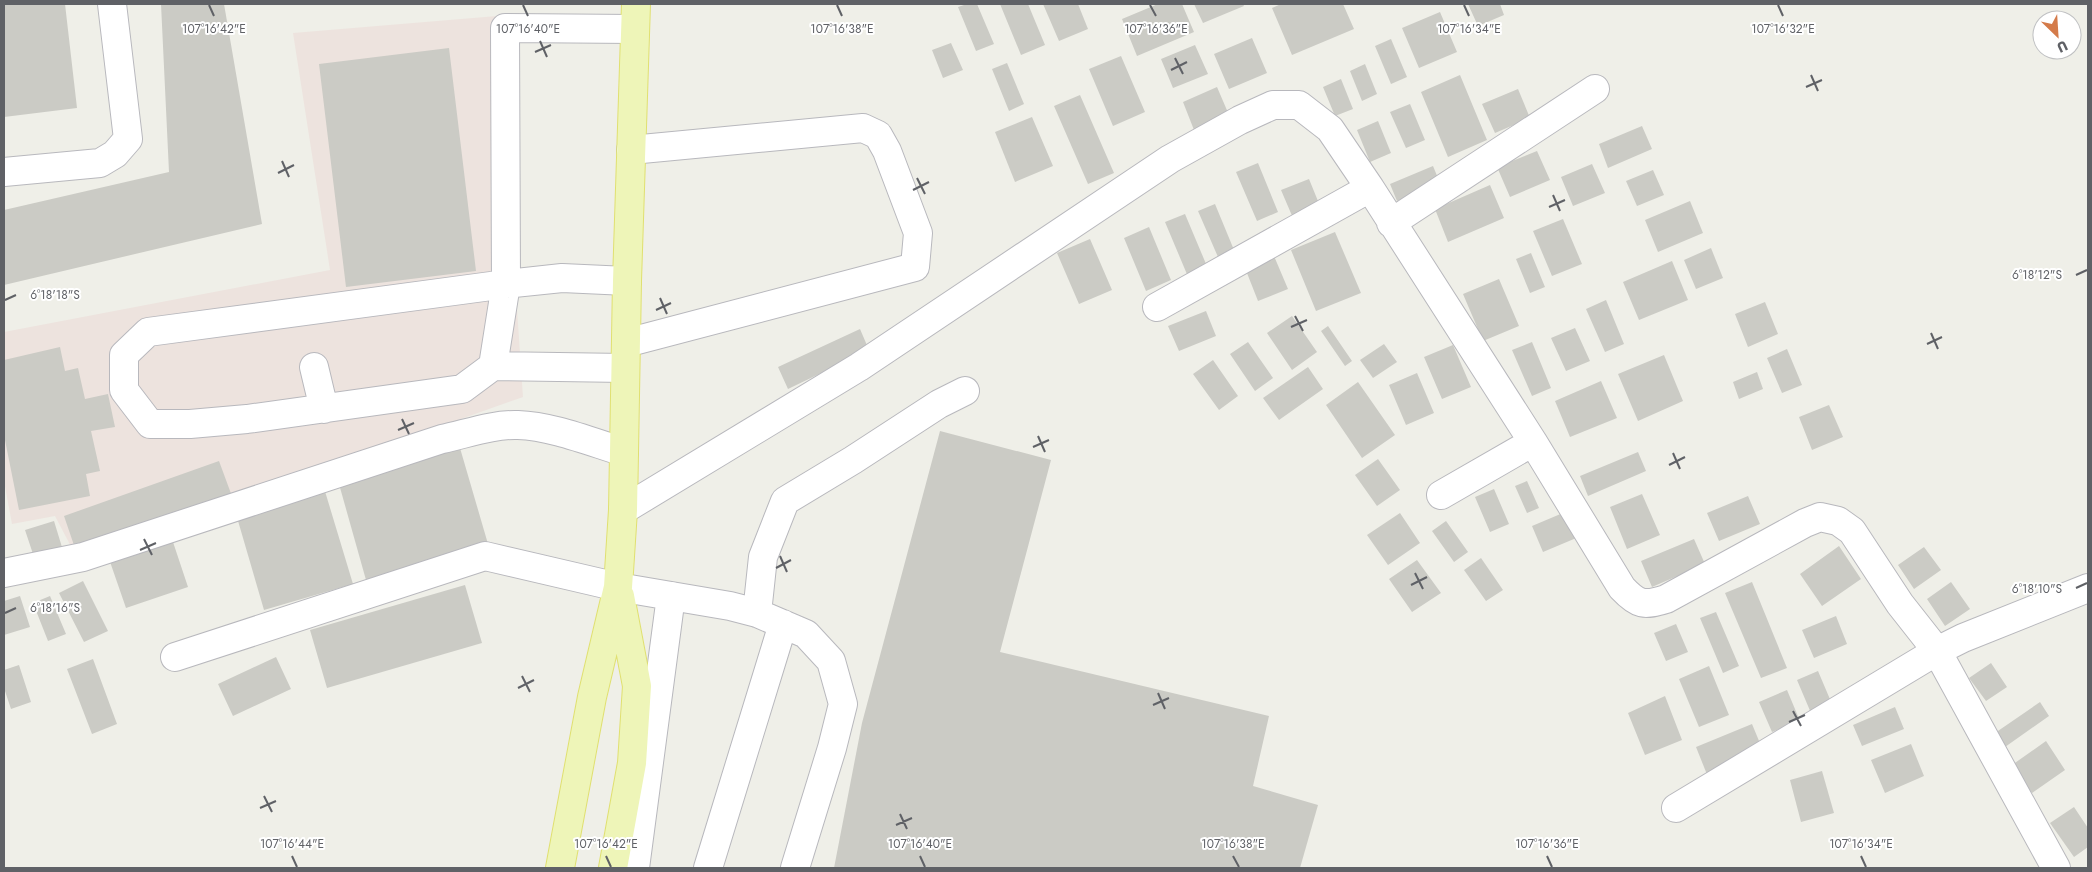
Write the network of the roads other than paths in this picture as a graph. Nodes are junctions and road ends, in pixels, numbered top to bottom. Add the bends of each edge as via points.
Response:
1 (112, 4) edge
2 (635, 17) edge
3 (1595, 90) dead end
4 (631, 150) junction
5 (4, 172) edge
6 (1370, 188) junction
7 (1391, 223) junction
8 (627, 281) junction
9 (506, 284) junction
10 (1157, 307) dead end
11 (626, 356) junction
12 (493, 366) junction
13 (314, 367) dead end
14 (965, 390) dead end
15 (324, 409) junction
16 (1533, 442) junction
17 (624, 452) junction
18 (1442, 495) dead end
19 (623, 510) junction
20 (4, 573) edge
21 (618, 587) junction
22 (2088, 588) edge
23 (671, 596) junction
24 (757, 613) junction
25 (783, 624) junction
26 (1936, 651) junction
27 (175, 657) dead end
28 (1676, 808) dead end
29 (560, 868) edge
30 (613, 868) edge
31 (635, 868) edge
32 (708, 868) edge
33 (795, 868) edge
34 (2056, 868) edge

1 - 5 street via 128,139 116,154 100,163
2 - 4 main road
2 - 9 street via 505,28
3 - 7 street
4 - 8 main road
4 - 11 street via 863,128 878,135 887,151 918,233 918,249 915,266
6 - 7 street
6 - 10 street
6 - 19 street via 1330,129 1299,105 1272,105 1170,158 859,367
7 - 16 street
8 - 9 street via 562,278
8 - 11 main road
9 - 12 street
9 - 15 street via 148,332 124,355 124,390 150,424 190,424
11 - 12 street
11 - 17 main road
12 - 15 street via 462,389
13 - 15 street
14 - 24 street via 785,500 763,557
16 - 18 street
16 - 26 street via 1622,588 1633,600 1648,605 1666,599 1820,517 1838,521 1852,531 1900,604
17 - 19 main road
17 - 20 street via 543,428 518,425 493,428 442,439 83,557
19 - 21 main road
21 - 23 street
21 - 27 street via 485,556
21 - 29 main road via 592,697
21 - 30 main road via 636,686 632,763
22 - 26 street
23 - 24 street
23 - 31 street
24 - 25 street
25 - 32 street
25 - 33 street via 806,634 831,661 843,704
26 - 28 street
26 - 34 street

